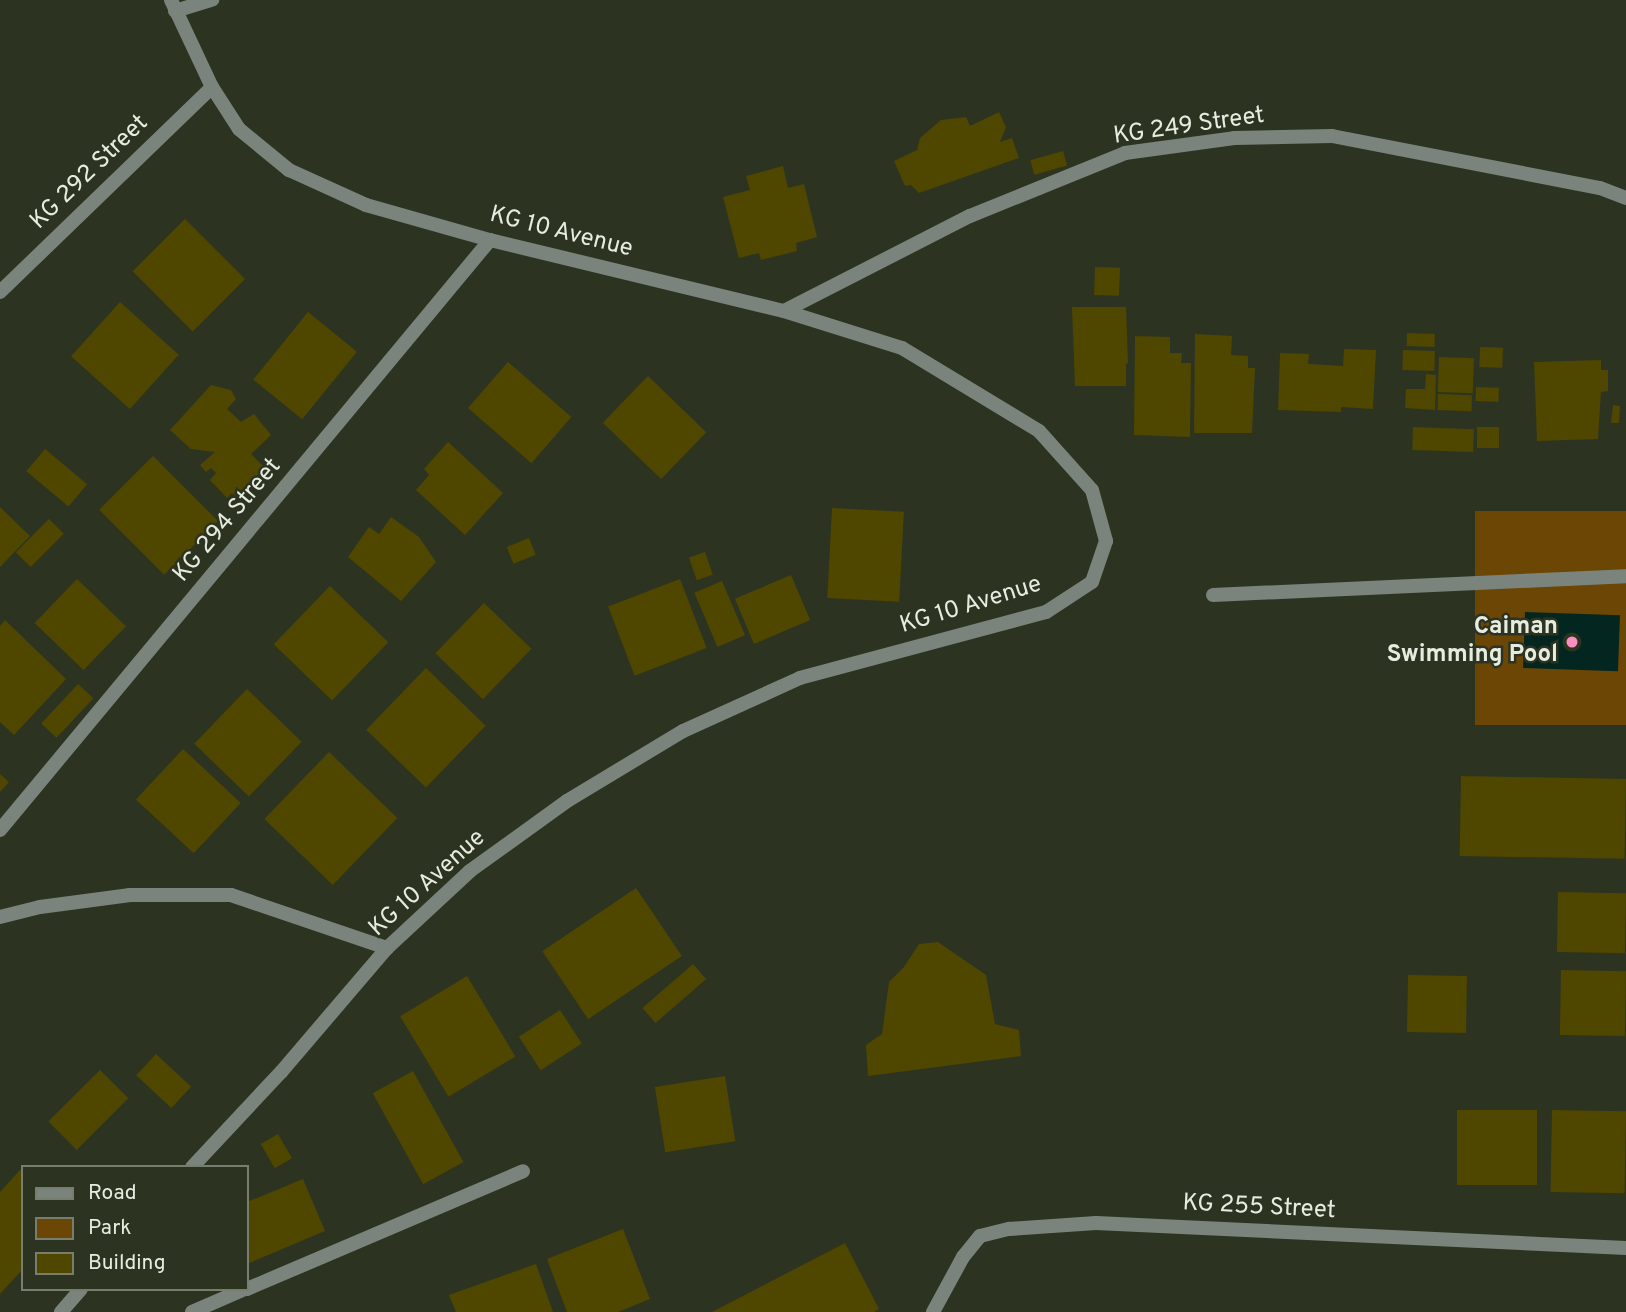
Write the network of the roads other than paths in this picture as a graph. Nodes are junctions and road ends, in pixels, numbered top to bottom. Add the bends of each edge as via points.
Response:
1 (212, 0) edge
2 (173, 6) edge
3 (212, 87) junction
4 (1626, 198) edge
5 (490, 240) junction
6 (0, 292) edge
7 (784, 311) junction
8 (1626, 576) edge
9 (1213, 595) dead end
10 (0, 830) edge
11 (0, 917) edge
12 (387, 948) junction
13 (194, 1165) edge
14 (523, 1171) dead end
15 (1626, 1248) edge
16 (248, 1288) edge
17 (78, 1291) edge
18 (241, 1291) edge
19 (61, 1312) edge
20 (192, 1312) edge
21 (933, 1312) edge

1 - 2 street
2 - 3 street, KG 10 Avenue
3 - 5 street, KG 10 Avenue via 239,129 289,170 366,205
3 - 6 street, KG 292 Street
4 - 7 street, KG 249 Street via 1600,188 1332,136 1234,138 1125,153 970,216
5 - 7 street, KG 10 Avenue
5 - 10 street, KG 294 Street
7 - 12 street, KG 10 Avenue via 902,348 1039,431 1093,490 1106,541 1092,582 1046,612 800,678 683,731 567,801 470,871
8 - 9 street
11 - 12 street via 130,895 231,895
12 - 13 street, KG 10 Avenue
14 - 16 street
15 - 21 street, KG 255 Street via 1096,1223 1009,1229 980,1236
17 - 19 street
18 - 20 street

